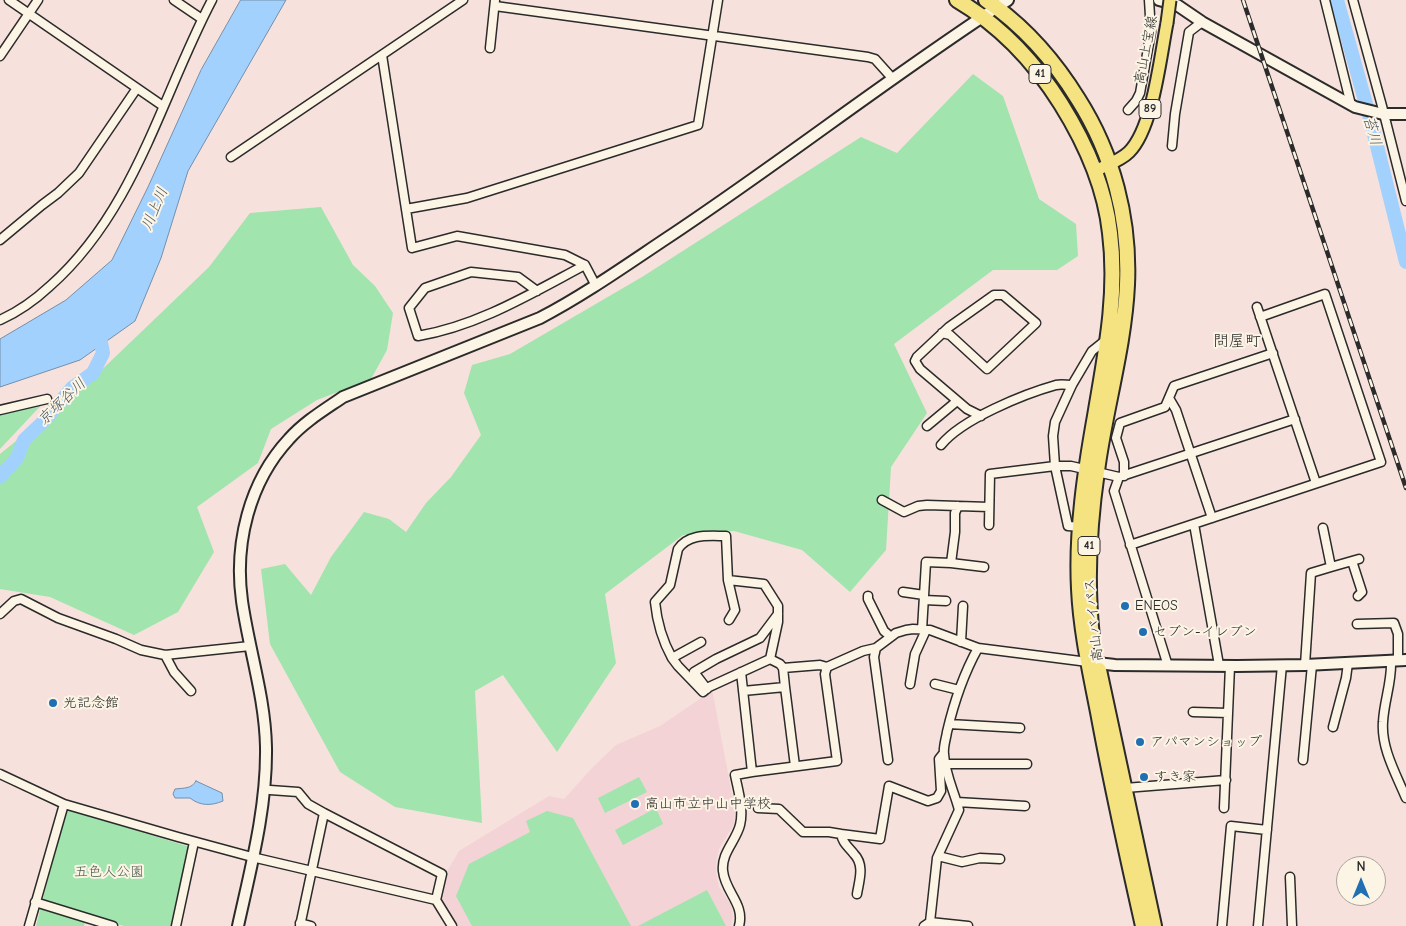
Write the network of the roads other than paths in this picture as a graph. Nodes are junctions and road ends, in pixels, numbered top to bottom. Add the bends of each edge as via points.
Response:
1 (8, 0) edge
2 (38, 0) edge
3 (174, 0) edge
4 (212, 0) edge
5 (462, 0) edge
6 (718, 0) edge
7 (957, 0) edge
8 (1149, 0) edge
9 (1159, 0) edge
10 (1170, 0) edge
11 (1325, 0) edge
12 (1353, 0) edge
13 (997, 2) edge
14 (495, 3) edge
15 (29, 14) junction
16 (983, 17) junction
17 (202, 19) junction
18 (1202, 22) junction
19 (713, 37) junction
20 (490, 48) dead end
21 (382, 55) junction
22 (0, 56) edge
23 (893, 78) junction
24 (137, 88) junction
25 (163, 106) junction
26 (1353, 106) junction
27 (1128, 110) dead end
28 (1382, 113) junction
29 (1406, 114) edge
30 (1172, 146) dead end
31 (231, 157) dead end
32 (1110, 164) junction
33 (1095, 171) junction
34 (1406, 201) edge
35 (406, 209) junction
36 (1, 236) edge
37 (585, 265) junction
38 (596, 286) junction
39 (537, 291) junction
40 (1257, 307) dead end
41 (1260, 316) junction
42 (0, 320) edge
43 (942, 333) junction
44 (1108, 338) junction
45 (1272, 353) junction
46 (1072, 385) junction
47 (1169, 398) junction
48 (47, 399) dead end
49 (957, 401) junction
50 (0, 410) edge
51 (982, 416) junction
52 (1295, 419) junction
53 (927, 426) dead end
54 (941, 445) dead end
55 (1191, 454) junction
56 (1056, 466) junction
57 (1092, 471) junction
58 (1122, 476) junction
59 (1316, 484) junction
60 (882, 500) dead end
61 (958, 506) junction
62 (989, 507) junction
63 (1212, 518) junction
64 (1194, 524) junction
65 (989, 525) dead end
66 (1081, 527) junction
67 (1323, 528) dead end
68 (1130, 545) junction
69 (951, 563) junction
70 (984, 567) dead end
71 (1331, 567) junction
72 (728, 580) junction
73 (904, 592) dead end
74 (868, 596) dead end
75 (1358, 596) dead end
76 (924, 598) junction
77 (946, 601) dead end
78 (963, 606) dead end
79 (0, 614) edge
80 (778, 614) junction
81 (729, 620) dead end
82 (1356, 624) dead end
83 (924, 630) junction
84 (891, 637) junction
85 (701, 642) dead end
86 (961, 642) junction
87 (250, 646) junction
88 (876, 648) junction
89 (978, 648) junction
90 (165, 655) junction
91 (672, 658) junction
92 (770, 658) junction
93 (1398, 660) edge
94 (1093, 663) junction
95 (1348, 663) junction
96 (1219, 665) junction
97 (1282, 665) junction
98 (1309, 665) junction
99 (1168, 666) junction
100 (1230, 666) junction
101 (828, 667) junction
102 (783, 668) junction
103 (741, 672) junction
104 (910, 684) dead end
105 (935, 684) dead end
106 (785, 687) junction
107 (707, 688) junction
108 (959, 690) junction
109 (190, 691) dead end
110 (743, 691) junction
111 (1193, 712) dead end
112 (1228, 713) junction
113 (949, 724) junction
114 (1334, 727) dead end
115 (1020, 728) dead end
116 (943, 754) junction
117 (888, 760) dead end
118 (1302, 760) dead end
119 (946, 764) junction
120 (1027, 764) dead end
121 (795, 766) junction
122 (752, 772) junction
123 (0, 774) edge
124 (1226, 780) junction
125 (1125, 788) junction
126 (270, 790) dead end
127 (1406, 798) edge
128 (957, 802) junction
129 (64, 804) junction
130 (1025, 806) dead end
131 (758, 808) dead end
132 (1224, 808) dead end
133 (324, 813) junction
134 (1267, 830) junction
135 (841, 834) junction
136 (194, 842) junction
137 (938, 856) junction
138 (252, 857) junction
139 (1000, 859) dead end
140 (312, 871) junction
141 (1290, 878) dead end
142 (857, 894) dead end
143 (436, 900) junction
144 (35, 902) junction
145 (927, 924) edge
146 (300, 925) edge
147 (955, 925) edge
148 (29, 926) edge
149 (113, 926) edge
150 (176, 926) edge
151 (238, 926) edge
152 (311, 926) edge
153 (452, 926) edge
154 (739, 926) edge
155 (968, 926) edge
156 (1142, 926) edge
157 (1154, 926) edge
158 (1222, 926) edge
159 (1258, 926) edge
160 (1292, 926) edge

1 - 15 street
2 - 15 street
3 - 17 street
4 - 17 street
5 - 21 street
6 - 19 street
7 - 16 highway, 41
8 - 27 street via 1152,32 1140,93
9 - 18 street via 1177,5
10 - 32 main road, 高山上宝線 / 89, bridge via 1145,127 1129,152
11 - 26 street
12 - 28 street
13 - 16 street
13 - 32 highway, 41 via 1059,70 1085,109
14 - 19 street
14 - 20 street
15 - 22 street
15 - 24 street
16 - 23 street
16 - 33 highway, 41 via 1041,74 1067,114
17 - 25 street
18 - 26 street
18 - 30 street via 1189,32
19 - 23 street via 868,56
19 - 35 street via 698,125 467,198
21 - 31 street
21 - 35 street
23 - 38 street
24 - 25 street
24 - 36 street via 79,173
25 - 42 street via 134,174 83,253 46,290
26 - 28 street
28 - 29 street
28 - 34 street
32 - 33 main road, 高山上宝線 / 89
32 - 57 highway, 高山バイパス / 41 via 1126,234 1127,287 1120,340
33 - 44 highway, 高山バイパス / 41 via 1104,198 1110,234 1112,283
35 - 37 street via 412,248 457,236 565,254
37 - 38 street
37 - 39 street
38 - 87 street via 540,318 343,397 288,439 261,479 250,506 241,549 240,583
39 - 39 street via 482,318 418,336 409,308 425,288 471,272 518,277
40 - 41 street
41 - 45 street
41 - 59 street via 1325,294 1381,462
43 - 43 street via 994,295 1002,296 1036,323 987,369 950,335
43 - 49 street via 915,361 920,370
44 - 46 street via 1092,351
44 - 57 highway, 高山バイパス / 41
45 - 47 street via 1174,386
45 - 52 street
46 - 51 street via 1057,385 1006,403
46 - 56 street via 1055,422
47 - 55 street
47 - 58 street via 1165,408 1120,423 1116,438 1124,462
48 - 50 street
49 - 51 street
49 - 53 street
51 - 54 street via 952,434
52 - 55 street
52 - 59 street
55 - 58 street
55 - 63 street
56 - 57 street
56 - 62 street via 990,474
56 - 66 street via 1068,526
57 - 58 street
57 - 66 highway, 高山バイパス / 41
57 - 94 highway, 高山バイパス / 41 via 1088,561
58 - 68 street via 1114,491
59 - 63 street
60 - 61 street via 904,512 927,505
61 - 62 street
61 - 69 street
62 - 65 street
63 - 64 street
64 - 68 street
64 - 96 street
66 - 94 highway, 高山バイパス / 41 via 1080,616
67 - 71 street
68 - 99 street
69 - 70 street
69 - 76 street via 926,562
71 - 75 street via 1356,560 1362,592
71 - 98 street via 1311,573
72 - 80 street via 764,584 778,606
72 - 81 street via 735,610
72 - 91 street via 726,536 694,537 680,545 670,584 655,602 663,641
73 - 76 street
74 - 84 street via 884,631
76 - 77 street
76 - 83 street
78 - 86 street
79 - 90 street via 21,599 58,618 141,650
80 - 92 street
80 - 107 street via 760,638 694,672
82 - 93 street via 1394,623 1398,634
83 - 84 street via 906,630
83 - 86 street
83 - 104 street via 915,654
84 - 88 street
85 - 91 street
86 - 89 street
87 - 90 street
87 - 138 street via 266,746 263,807
88 - 101 street
88 - 117 street via 874,658
89 - 94 street
89 - 108 street
90 - 109 street
91 - 107 street via 703,692
92 - 102 street
92 - 103 street
93 - 95 street
93 - 127 street via 1392,674 1382,735
94 - 99 street
94 - 125 highway, 高山バイパス / 41
94 - 156 highway, 高山バイパス / 41 via 1107,759
95 - 98 street
95 - 114 street
96 - 99 street
96 - 100 street
97 - 98 street
97 - 100 street
97 - 134 street
98 - 118 street
100 - 112 street
101 - 102 street
101 - 121 street via 825,674 837,761
102 - 106 street
103 - 107 street
103 - 110 street
105 - 108 street
106 - 110 street
106 - 121 street
108 - 113 street
110 - 122 street
111 - 112 street
112 - 124 street
113 - 115 street
113 - 116 street
116 - 119 street
116 - 135 street via 939,759 941,791 937,798 928,801 889,786 880,839
119 - 120 street
119 - 128 street via 946,774
121 - 122 street
122 - 154 street via 735,774 741,818 723,866 726,882 739,906
123 - 129 street
124 - 125 street
124 - 132 street
125 - 157 highway, 高山バイパス / 41
126 - 133 street via 298,792 308,804
128 - 130 street
128 - 137 street via 959,810
129 - 136 street
129 - 144 street
131 - 135 street via 779,809 803,832
133 - 140 street
133 - 143 street via 442,874
134 - 158 street via 1231,826
134 - 159 street
135 - 142 street via 844,844 860,865
136 - 138 street
136 - 150 street
137 - 139 street via 962,862 980,858
137 - 145 street
138 - 140 street
138 - 151 street
140 - 143 street
140 - 146 street
141 - 160 street
143 - 153 street
144 - 148 street
144 - 149 street
145 - 147 street
146 - 152 street
147 - 155 street

